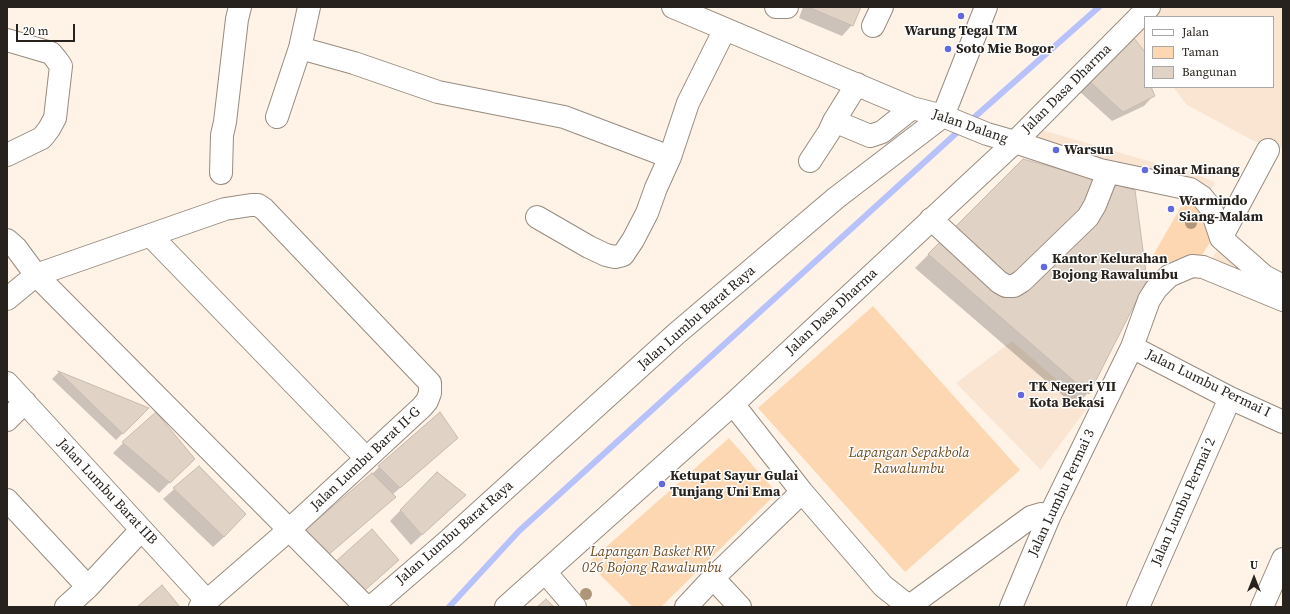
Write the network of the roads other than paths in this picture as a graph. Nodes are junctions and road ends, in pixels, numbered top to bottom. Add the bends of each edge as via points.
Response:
1 (240, 7) edge
2 (309, 7) edge
3 (673, 7) edge
4 (776, 7) edge
5 (787, 7) edge
6 (986, 7) edge
7 (1149, 7) edge
8 (725, 30) junction
9 (7, 40) edge
10 (300, 48) junction
11 (857, 84) junction
12 (912, 108) junction
13 (277, 118) dead end
14 (950, 119) junction
15 (834, 121) junction
16 (1015, 142) junction
17 (1268, 150) dead end
18 (7, 155) edge
19 (670, 157) junction
20 (810, 161) dead end
21 (1108, 172) junction
22 (221, 173) dead end
23 (537, 217) dead end
24 (931, 219) junction
25 (151, 236) junction
26 (1221, 238) junction
27 (7, 240) edge
28 (36, 274) junction
29 (1283, 286) edge
30 (7, 299) edge
31 (1283, 300) edge
32 (1132, 347) junction
33 (7, 383) edge
34 (1230, 398) junction
35 (25, 402) junction
36 (733, 404) junction
37 (7, 420) edge
38 (1283, 422) edge
39 (366, 458) junction
40 (802, 492) junction
41 (7, 500) edge
42 (1049, 517) junction
43 (290, 529) junction
44 (142, 530) junction
45 (1283, 559) edge
46 (545, 572) junction
47 (713, 578) junction
48 (88, 587) junction
49 (204, 604) edge
50 (914, 606) edge
51 (66, 607) edge
52 (366, 607) edge
53 (371, 607) edge
54 (506, 607) edge
55 (575, 607) edge
56 (686, 607) edge
57 (740, 607) edge
58 (1012, 607) edge
59 (1138, 607) edge
60 (1262, 607) edge

1 - 22 street via 222,135
2 - 10 street
3 - 8 street, Jalan Dalang
4 - 5 street
6 - 14 street
7 - 16 street, Jalan Dasa Dharma
8 - 11 street, Jalan Dalang
8 - 19 street via 688,103
9 - 18 street via 51,53 61,66 55,118 49,129 42,138
10 - 13 street
10 - 19 street via 354,62 438,92 564,118
11 - 12 street, Jalan Dalang
11 - 15 street
12 - 14 street, Jalan Dalang
12 - 15 street via 882,132 870,136
14 - 16 street, Jalan Dalang
14 - 53 street, Jalan Lumbu Barat Raya via 836,198 682,329
15 - 20 street
16 - 21 street, Jalan Dalang
16 - 24 street, Jalan Dasa Dharma
17 - 26 street
19 - 23 street via 647,213 623,255 600,252
21 - 24 street via 1088,217 1014,286 1006,286 999,282
21 - 26 street, Jalan Dalang via 1190,189 1202,197 1211,208
24 - 36 street, Jalan Dasa Dharma
25 - 28 street
25 - 39 street
25 - 39 street, Jalan Lumbu Barat II-G via 225,209 251,204 264,209 430,383 430,393 422,407
26 - 29 street via 1264,276
27 - 28 street
28 - 30 street
28 - 43 street
31 - 32 street, Jalan Lumbu Permai 3 via 1203,267 1192,266 1169,276 1156,289 1149,300
32 - 34 street, Jalan Lumbu Permai I
32 - 42 street, Jalan Lumbu Permai 3
33 - 35 street, Jalan Lumbu Barat IIB
34 - 38 street, Jalan Lumbu Permai I
34 - 59 street, Jalan Lumbu Permai 2
35 - 37 street
35 - 44 street, Jalan Lumbu Barat IIB
36 - 40 street
36 - 46 street, Jalan Dasa Dharma
39 - 43 street, Jalan Lumbu Barat II-G
40 - 47 street
40 - 50 street via 883,586 902,601
41 - 48 street
42 - 50 street via 1041,514 1031,517
42 - 58 street, Jalan Lumbu Permai 3
43 - 49 street, Jalan Lumbu Barat II-G
43 - 52 street
44 - 48 street
44 - 49 street, Jalan Lumbu Barat IIB
45 - 60 street
46 - 54 street, Jalan Dasa Dharma
46 - 55 street
47 - 56 street
47 - 57 street
48 - 51 street

